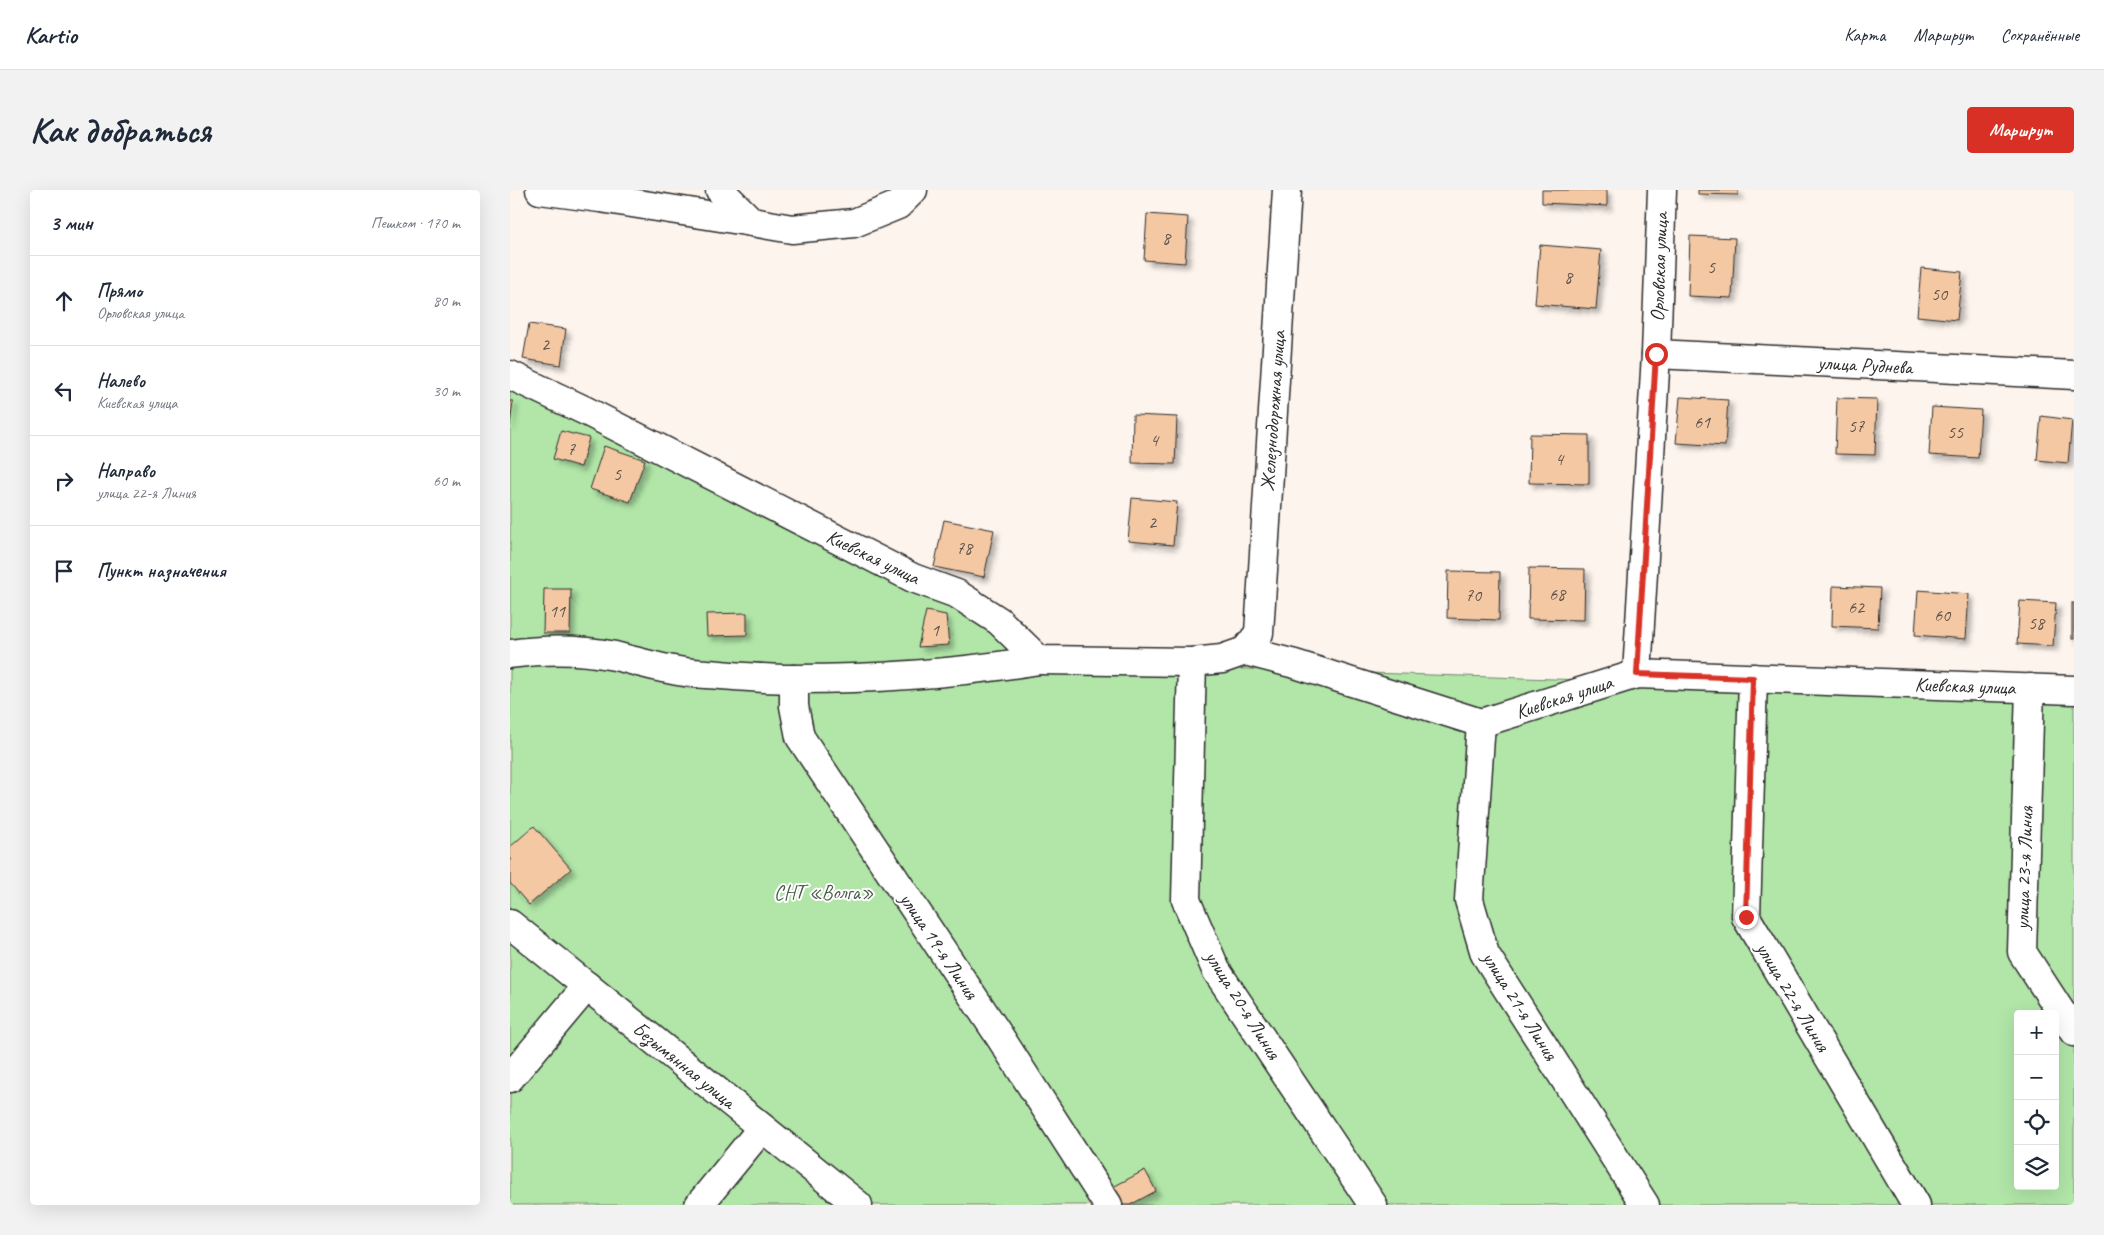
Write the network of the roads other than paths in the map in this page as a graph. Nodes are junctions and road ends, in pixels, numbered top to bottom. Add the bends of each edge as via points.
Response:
1 (540, 190) edge
2 (720, 190) edge
3 (913, 190) edge
4 (1287, 190) edge
5 (1662, 190) edge
6 (752, 222) junction
7 (1656, 354) junction
8 (510, 375) edge
9 (2074, 375) edge
10 (1252, 642) junction
11 (510, 654) edge
12 (1039, 660) junction
13 (1192, 662) junction
14 (1637, 674) junction
15 (1753, 678) junction
16 (794, 679) junction
17 (2030, 688) junction
18 (2074, 690) edge
19 (1481, 723) junction
20 (510, 924) edge
21 (587, 986) junction
22 (2074, 1032) edge
23 (510, 1078) edge
24 (762, 1128) junction
25 (699, 1205) edge
26 (858, 1205) edge
27 (1108, 1205) edge
28 (1373, 1205) edge
29 (1646, 1205) edge
30 (1916, 1205) edge

1 - 6 street
2 - 6 street
3 - 6 street via 898,205 854,223 792,229
4 - 10 street, Железнодорожная улица
5 - 7 street, Орловская улица
7 - 9 street, улица Руднева
7 - 14 street, Орловская улица
8 - 12 street, Киевская улица via 912,578 957,594 999,621
10 - 13 street via 1222,659
10 - 19 street via 1296,664
11 - 16 street via 567,650 690,672
12 - 13 street
12 - 16 street via 993,668
13 - 28 street, улица 20-я Линия via 1186,900 1216,970
14 - 15 street, Киевская улица
14 - 19 street, Киевская улица
15 - 17 street, Киевская улица
15 - 30 street, улица 22-я Линия via 1746,917
16 - 27 street, улица 19-я Линия via 794,706 800,737
17 - 18 street, Киевская улица
17 - 22 street, улица 23-я Линия via 2022,952
19 - 29 street, улица 21-я Линия via 1469,900 1485,954
20 - 21 street, Безымянная улица
21 - 23 street
21 - 24 street, Безымянная улица
24 - 25 street
24 - 26 street, Безымянная улица

